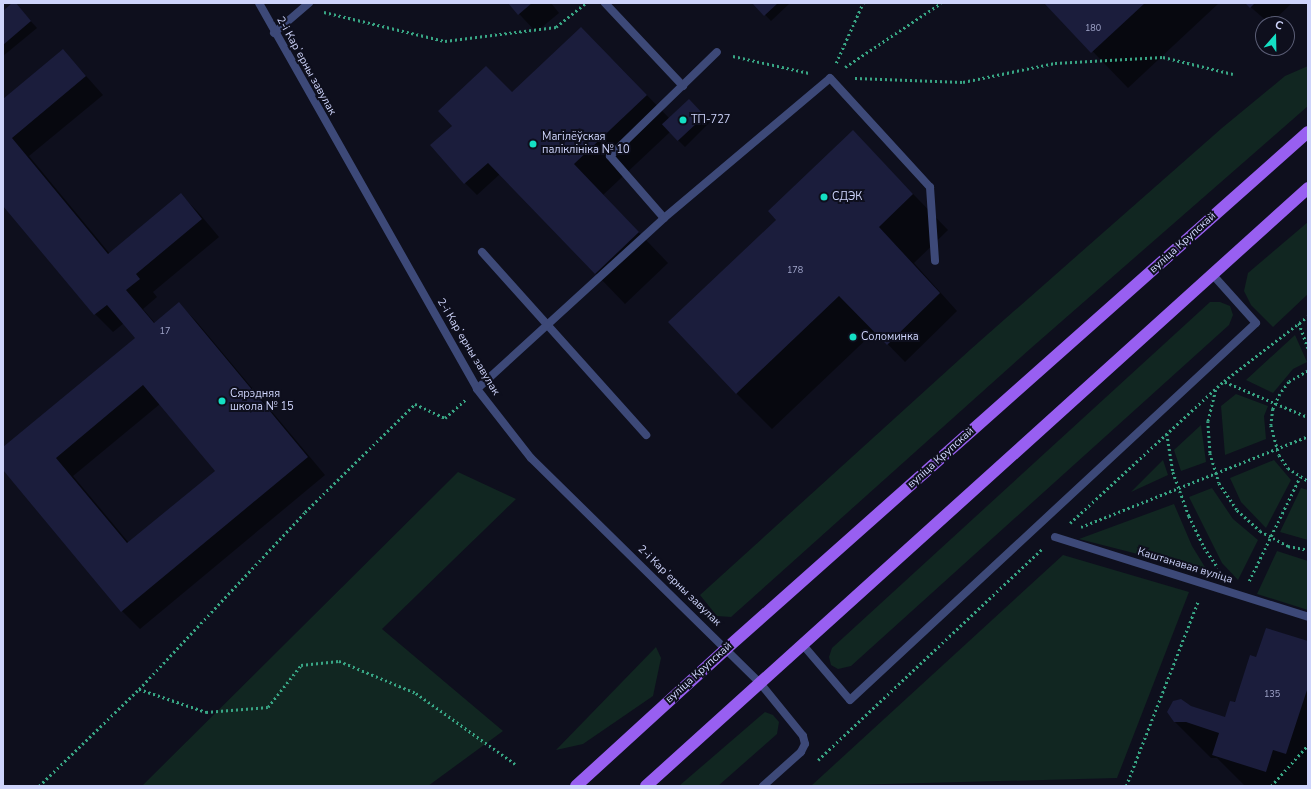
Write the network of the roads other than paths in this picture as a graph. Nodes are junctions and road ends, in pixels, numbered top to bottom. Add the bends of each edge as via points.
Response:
1 (259, 3) edge
2 (605, 3) edge
3 (306, 5) edge
4 (274, 33) junction
5 (717, 52) road end
6 (683, 86) junction
7 (1308, 132) edge
8 (1308, 188) edge
9 (664, 218) junction
10 (482, 252) dead end
11 (935, 261) dead end
12 (1212, 274) junction
13 (547, 327) junction
14 (478, 389) junction
15 (646, 435) dead end
16 (1055, 537) road end
17 (1308, 618) edge
18 (803, 645) junction
19 (727, 648) junction
20 (760, 683) junction
21 (576, 786) edge
22 (646, 786) edge
23 (763, 786) edge

1 - 4 street, 2-і Карʼерны завулак
2 - 6 street
3 - 4 street
4 - 14 street, 2-і Карʼерны завулак
5 - 6 street
6 - 9 street via 610,156
7 - 19 main road, вуліца Крупскай
8 - 12 main road
9 - 11 street via 830,78 930,187
9 - 13 street
10 - 13 street
12 - 18 main road
12 - 18 street via 1256,323 850,700
13 - 14 street
13 - 15 street
14 - 19 street, 2-і Карʼерны завулак via 531,458
16 - 17 street, Каштанавая вуліца
18 - 20 main road
19 - 20 street, 2-і Карʼерны завулак
19 - 21 main road, вуліца Крупскай
20 - 22 main road
20 - 23 street, 2-і Карʼерны завулак via 803,736 805,744 801,752

